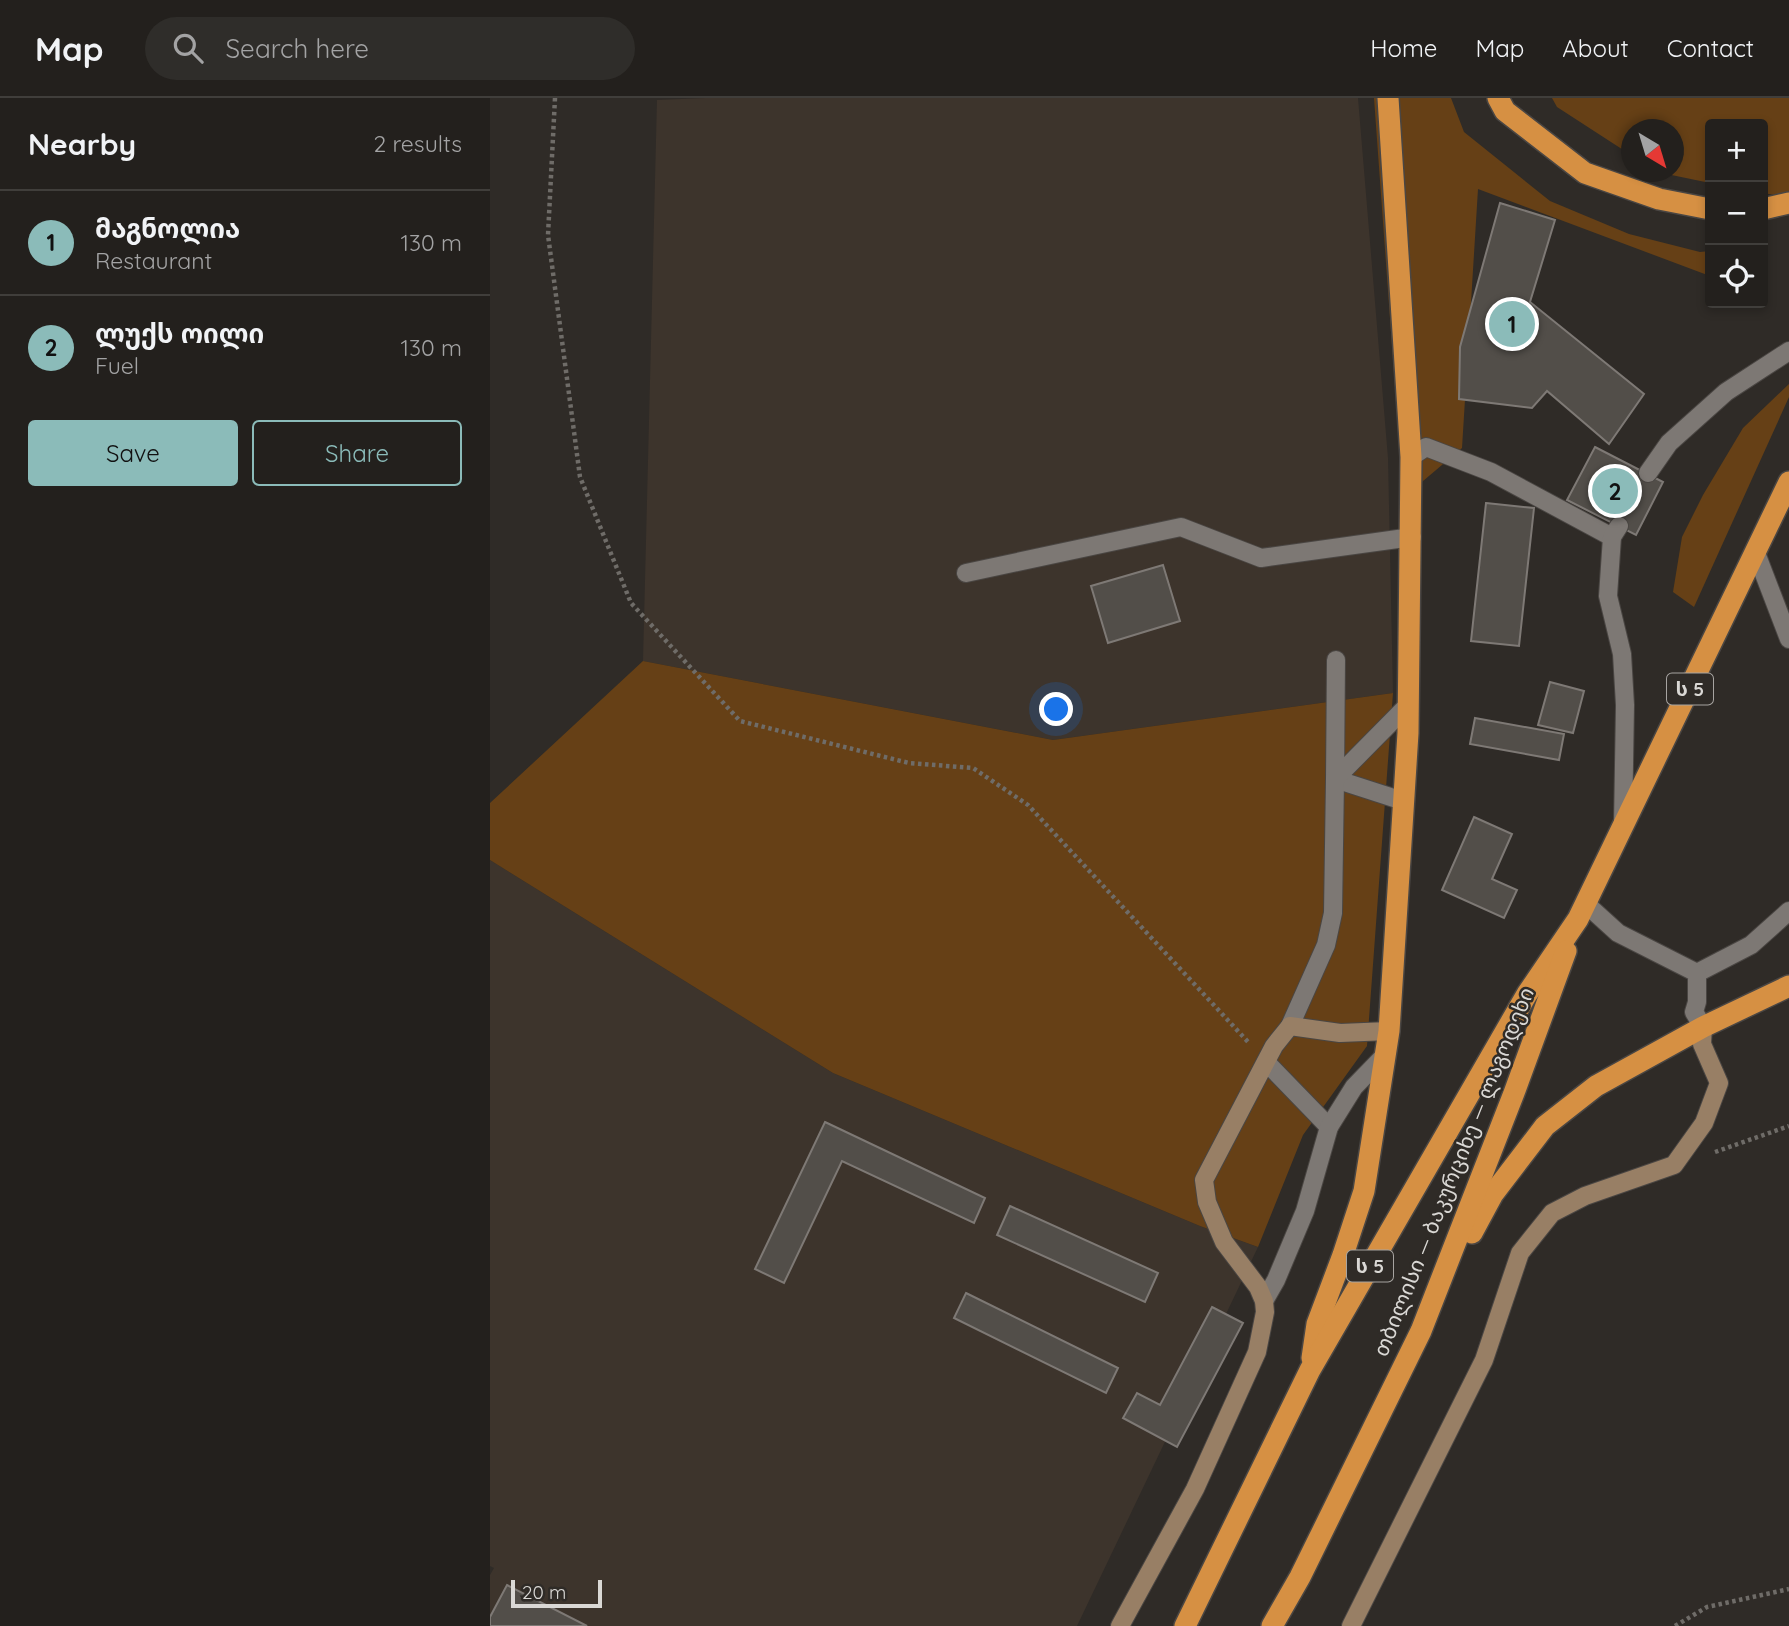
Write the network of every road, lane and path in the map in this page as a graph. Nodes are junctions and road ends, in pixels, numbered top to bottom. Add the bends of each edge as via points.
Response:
1 (555, 98) edge
2 (1388, 98) edge
3 (1498, 98) edge
4 (1789, 203) edge
5 (1705, 208) edge
6 (1768, 208) edge
7 (1789, 351) edge
8 (1410, 457) junction
9 (1647, 473) dead end
10 (1789, 482) edge
11 (1789, 501) edge
12 (1412, 537) junction
13 (1756, 553) junction
14 (966, 573) dead end
15 (1789, 639) edge
16 (1336, 660) dead end
17 (1408, 705) junction
18 (1335, 779) junction
19 (1404, 800) junction
20 (1623, 826) junction
21 (1789, 911) edge
22 (1582, 912) junction
23 (1697, 972) junction
24 (1789, 986) edge
25 (1290, 1026) junction
26 (1703, 1027) junction
27 (1389, 1031) junction
28 (1385, 1054) junction
29 (1266, 1062) junction
30 (1329, 1126) junction
31 (1789, 1126) edge
32 (1674, 1165) junction
33 (1264, 1301) junction
34 (1421, 1331) junction
35 (1310, 1370) junction
36 (1789, 1589) edge
37 (1120, 1626) edge
38 (1185, 1626) edge
39 (1272, 1626) edge
40 (1351, 1626) edge
41 (1675, 1626) edge

1 - 29 path via 548,235 580,477 631,603 740,721 909,763 973,768 1028,805
2 - 8 highway
3 - 5 highway via 1505,111 1585,173 1659,200
4 - 6 highway
7 - 9 street via 1726,392 1669,443
8 - 12 highway
8 - 20 street via 1426,447 1616,532 1608,596 1622,654
10 - 13 highway, თბილისი — ბაკურციხე — ლაგოდეხი / ს 5
11 - 13 highway, თბილისი — ბაკურციხე — ლაგოდეხი / ს 5
12 - 14 street via 1261,558 1181,527
12 - 17 highway
13 - 15 street
13 - 20 highway, თბილისი — ბაკურციხე — ლაგოდეხი / ს 5
16 - 18 street
17 - 18 street
17 - 19 highway
18 - 19 street
18 - 25 street via 1333,913 1326,944
19 - 27 highway
20 - 22 highway, თბილისი — ბაკურციხე — ლაგოდეხი / ს 5
21 - 23 street via 1751,946
22 - 23 street
22 - 34 highway, თბილისი — ბაკურციხე — ლაგოდეხი / ს 5
22 - 35 highway, თბილისი — ბაკურციხე — ლაგოდეხი / ს 5 via 1527,994
23 - 26 street via 1694,1012
24 - 26 highway
25 - 27 street
25 - 29 street
26 - 32 street via 1702,1044 1719,1083 1704,1123
26 - 34 highway via 1596,1086 1545,1126 1493,1194
27 - 28 highway
28 - 30 street via 1354,1087
28 - 35 highway via 1364,1191 1317,1324
29 - 30 street
29 - 33 street via 1204,1180 1207,1202 1224,1242
30 - 33 street via 1305,1211
31 - 32 path
32 - 40 street via 1585,1196 1552,1213 1520,1253 1484,1360
33 - 37 street via 1257,1352 1195,1489
34 - 39 highway, თბილისი — ბაკურციხე — ლაგოდეხი / ს 5
35 - 38 highway, თბილისი — ბაკურციხე — ლაგოდეხი / ს 5
36 - 41 path via 1707,1607

